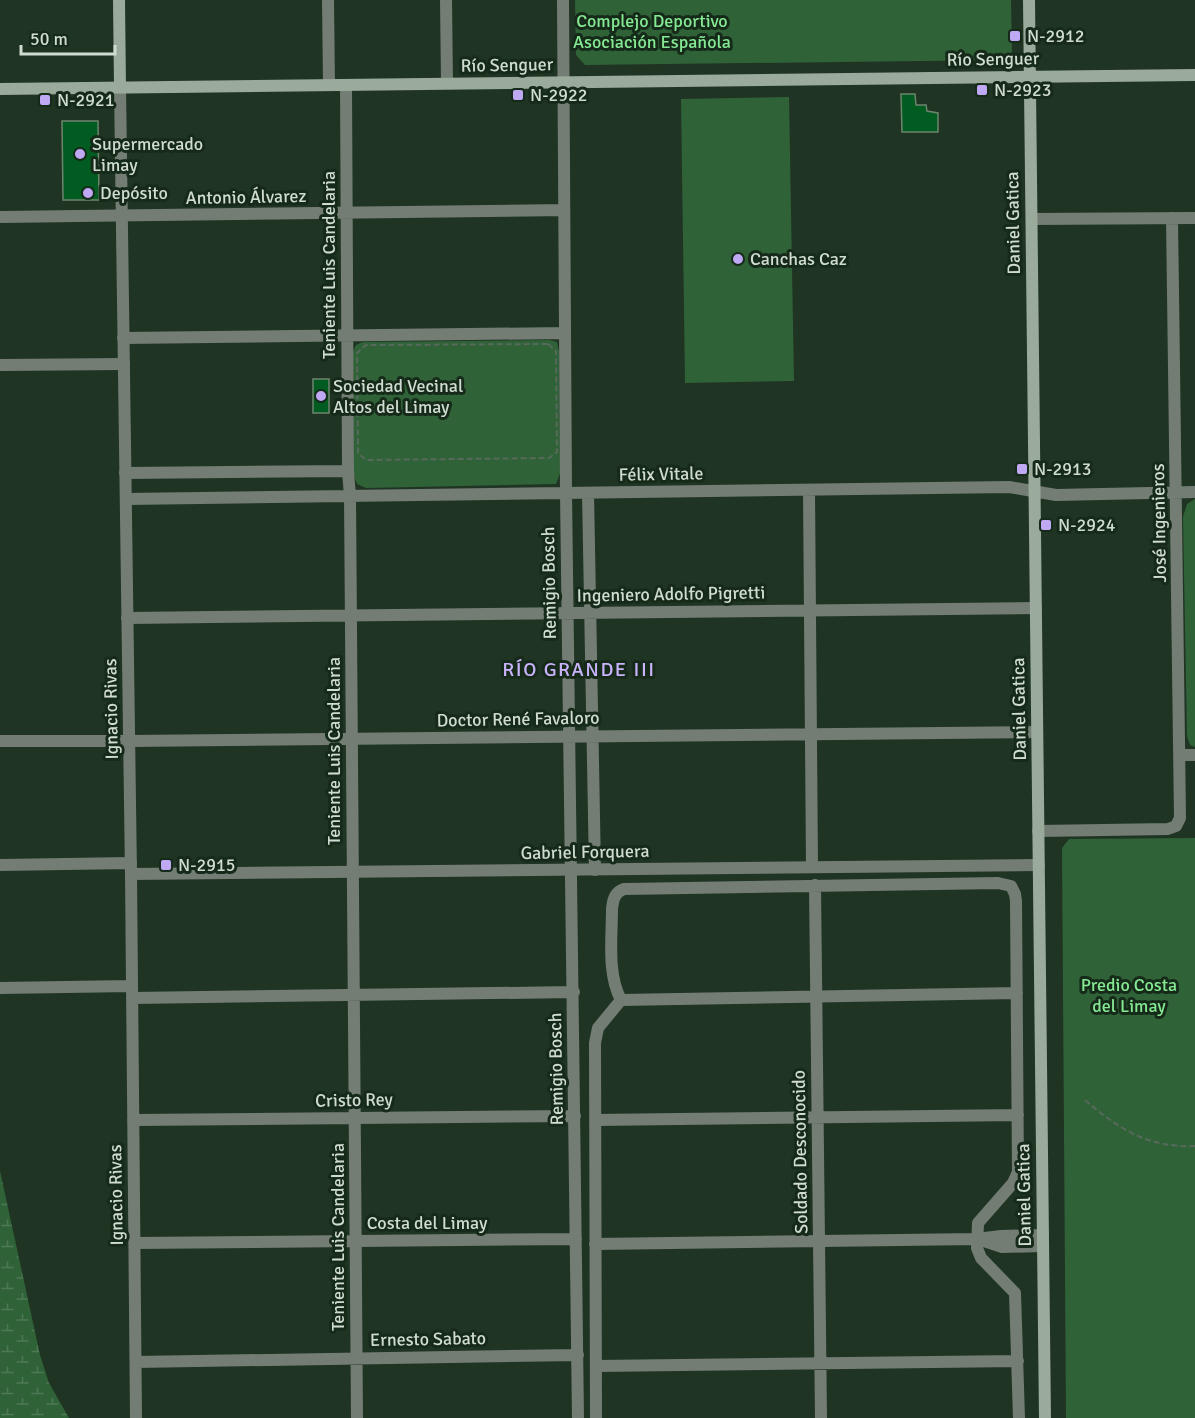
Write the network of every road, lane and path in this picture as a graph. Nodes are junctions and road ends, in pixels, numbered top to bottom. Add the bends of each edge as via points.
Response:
1 (119, 0) edge
2 (328, 0) edge
3 (446, 0) edge
4 (562, 0) edge
5 (1029, 0) edge
6 (1195, 75) edge
7 (1030, 77) junction
8 (563, 82) junction
9 (447, 83) junction
10 (329, 85) junction
11 (346, 85) junction
12 (120, 87) junction
13 (0, 89) edge
14 (564, 210) junction
15 (347, 213) junction
16 (122, 216) junction
17 (0, 217) edge
18 (1172, 218) junction
19 (1195, 218) edge
20 (1032, 219) junction
21 (565, 333) junction
22 (347, 335) junction
23 (123, 338) junction
24 (556, 351) joint
25 (124, 364) junction
26 (0, 365) edge
27 (348, 471) junction
28 (125, 473) junction
29 (809, 490) junction
30 (1034, 492) junction
31 (1176, 492) junction
32 (1195, 492) edge
33 (566, 493) junction
34 (588, 493) junction
35 (350, 496) junction
36 (126, 499) junction
37 (1036, 608) junction
38 (810, 610) junction
39 (568, 613) junction
40 (590, 613) junction
41 (351, 615) junction
42 (128, 618) junction
43 (1037, 732) junction
44 (811, 734) junction
45 (593, 736) junction
46 (570, 737) junction
47 (352, 739) junction
48 (0, 741) edge
49 (129, 741) junction
50 (1180, 755) junction
51 (1195, 755) edge
52 (1038, 831) junction
53 (0, 865) edge
54 (1039, 865) junction
55 (812, 867) junction
56 (131, 869) junction
57 (572, 870) junction
58 (595, 870) junction
59 (353, 872) junction
60 (815, 885) junction
61 (1011, 886) joint
62 (0, 988) edge
63 (132, 992) junction
64 (574, 992) junction
65 (1017, 993) junction
66 (354, 995) junction
67 (816, 997) junction
68 (621, 1000) junction
69 (1085, 1100) dead end
70 (1018, 1115) junction
71 (575, 1116) junction
72 (818, 1117) junction
73 (355, 1118) junction
74 (133, 1120) junction
75 (595, 1120) junction
76 (1195, 1146) edge
77 (576, 1239) junction
78 (977, 1239) junction
79 (1043, 1240) junction
80 (356, 1241) junction
81 (819, 1241) junction
82 (135, 1243) junction
83 (595, 1244) junction
84 (578, 1355) junction
85 (357, 1358) junction
86 (1018, 1361) junction
87 (136, 1362) junction
88 (820, 1363) junction
89 (596, 1366) junction
90 (136, 1418) edge
91 (357, 1418) edge
92 (578, 1418) edge
93 (596, 1418) edge
94 (821, 1418) edge
95 (1019, 1418) edge
96 (1045, 1418) edge

1 - 12 main road, Ignacio Rivas
2 - 10 street
3 - 9 street
4 - 8 street, Remigio Bosch
5 - 7 main road, Daniel Gatica
6 - 7 main road, Río Senguer
7 - 8 main road, Río Senguer
7 - 20 main road, Daniel Gatica
8 - 9 main road, Río Senguer
8 - 14 street, Remigio Bosch
9 - 11 main road, Río Senguer
10 - 11 main road, Río Senguer
10 - 12 main road, Río Senguer
11 - 15 street, Teniente Luis Candelaria
12 - 13 main road, Río Senguer
12 - 16 street, Ignacio Rivas
14 - 15 street, Antonio Álvarez
14 - 21 street, Remigio Bosch
15 - 16 street, Antonio Álvarez
15 - 22 street, Teniente Luis Candelaria
16 - 17 street, Antonio Álvarez
16 - 23 street, Ignacio Rivas
18 - 19 street
18 - 20 street
18 - 31 street, José Ingenieros
20 - 30 main road, Daniel Gatica
21 - 22 street
21 - 33 street, Remigio Bosch
22 - 23 street
22 - 27 street, Teniente Luis Candelaria
23 - 25 street, Ignacio Rivas
24 - 24 path via 548,344 366,345 357,353 358,453 366,460 549,458 556,452
25 - 26 street
25 - 28 street, Ignacio Rivas
27 - 28 street
27 - 35 street, Teniente Luis Candelaria
28 - 36 street, Ignacio Rivas
29 - 30 street, Félix Vitale via 1009,487
29 - 34 street, Félix Vitale
29 - 38 street
30 - 31 street, Félix Vitale
30 - 37 main road, Daniel Gatica
31 - 32 street, Félix Vitale
31 - 50 street, José Ingenieros
33 - 34 street, Félix Vitale
33 - 35 street, Félix Vitale
33 - 39 street, Remigio Bosch
34 - 40 street
35 - 36 street, Félix Vitale
35 - 41 street, Teniente Luis Candelaria
36 - 42 street, Ignacio Rivas
37 - 38 street, Ingeniero Adolfo Pigretti
37 - 43 main road, Daniel Gatica
38 - 40 street, Ingeniero Adolfo Pigretti
38 - 44 street
39 - 40 street, Ingeniero Adolfo Pigretti
39 - 41 street, Ingeniero Adolfo Pigretti
39 - 46 street, Remigio Bosch
40 - 45 street
41 - 42 street, Ingeniero Adolfo Pigretti
41 - 47 street, Teniente Luis Candelaria
42 - 49 street, Ignacio Rivas
43 - 44 street, Doctor René Favaloro
43 - 52 main road, Daniel Gatica
44 - 45 street, Doctor René Favaloro
44 - 55 street
45 - 46 street, Doctor René Favaloro
45 - 58 street
46 - 47 street, Doctor René Favaloro
46 - 57 street, Remigio Bosch
47 - 49 street, Doctor René Favaloro
47 - 59 street, Teniente Luis Candelaria
48 - 49 street, Doctor René Favaloro
49 - 56 street, Ignacio Rivas
50 - 51 street
50 - 52 street, José Ingenieros via 1180,814 1176,826
52 - 54 main road, Daniel Gatica
53 - 56 street, Gabriel Forquera
54 - 55 street, Gabriel Forquera
54 - 79 main road, Daniel Gatica
55 - 58 street, Gabriel Forquera
56 - 59 street, Gabriel Forquera
56 - 63 street, Ignacio Rivas
57 - 58 street, Gabriel Forquera
57 - 59 street, Gabriel Forquera
57 - 64 street, Remigio Bosch
59 - 66 street, Teniente Luis Candelaria
60 - 61 street, Gabriel Forquera
60 - 67 street, Soldado Desconocido
60 - 68 street, Gabriel Forquera via 629,888 616,894 612,909 613,975
61 - 65 street, Daniel Gatica via 1016,901
62 - 63 street
63 - 66 street
63 - 74 street, Ignacio Rivas
64 - 66 street
64 - 71 street, Remigio Bosch
65 - 67 street
65 - 70 street, Daniel Gatica
66 - 73 street, Teniente Luis Candelaria
67 - 68 street
67 - 72 street, Soldado Desconocido
68 - 75 street via 596,1032
69 - 76 path via 1134,1134 1167,1144
70 - 72 street
70 - 78 street, Daniel Gatica via 1017,1176 981,1219
71 - 73 street, Cristo Rey
71 - 77 street, Remigio Bosch
72 - 75 street
72 - 81 street, Soldado Desconocido
73 - 74 street, Cristo Rey
73 - 80 street, Teniente Luis Candelaria
74 - 82 street, Ignacio Rivas
75 - 83 street
77 - 80 street, Costa del Limay
77 - 84 street, Remigio Bosch
78 - 79 street via 1002,1246
78 - 81 street
78 - 86 street via 981,1258 1015,1293
79 - 96 main road, Daniel Gatica
80 - 82 street, Costa del Limay
80 - 85 street, Teniente Luis Candelaria
81 - 83 street
81 - 88 street, Soldado Desconocido
82 - 87 street, Ignacio Rivas
83 - 89 street
84 - 85 street, Ernesto Sabato
84 - 92 street, Remigio Bosch
85 - 87 street, Ernesto Sabato
85 - 91 street, Teniente Luis Candelaria
86 - 88 street
86 - 95 street
87 - 90 street, Ignacio Rivas
88 - 89 street
88 - 94 street, Soldado Desconocido
89 - 93 street

